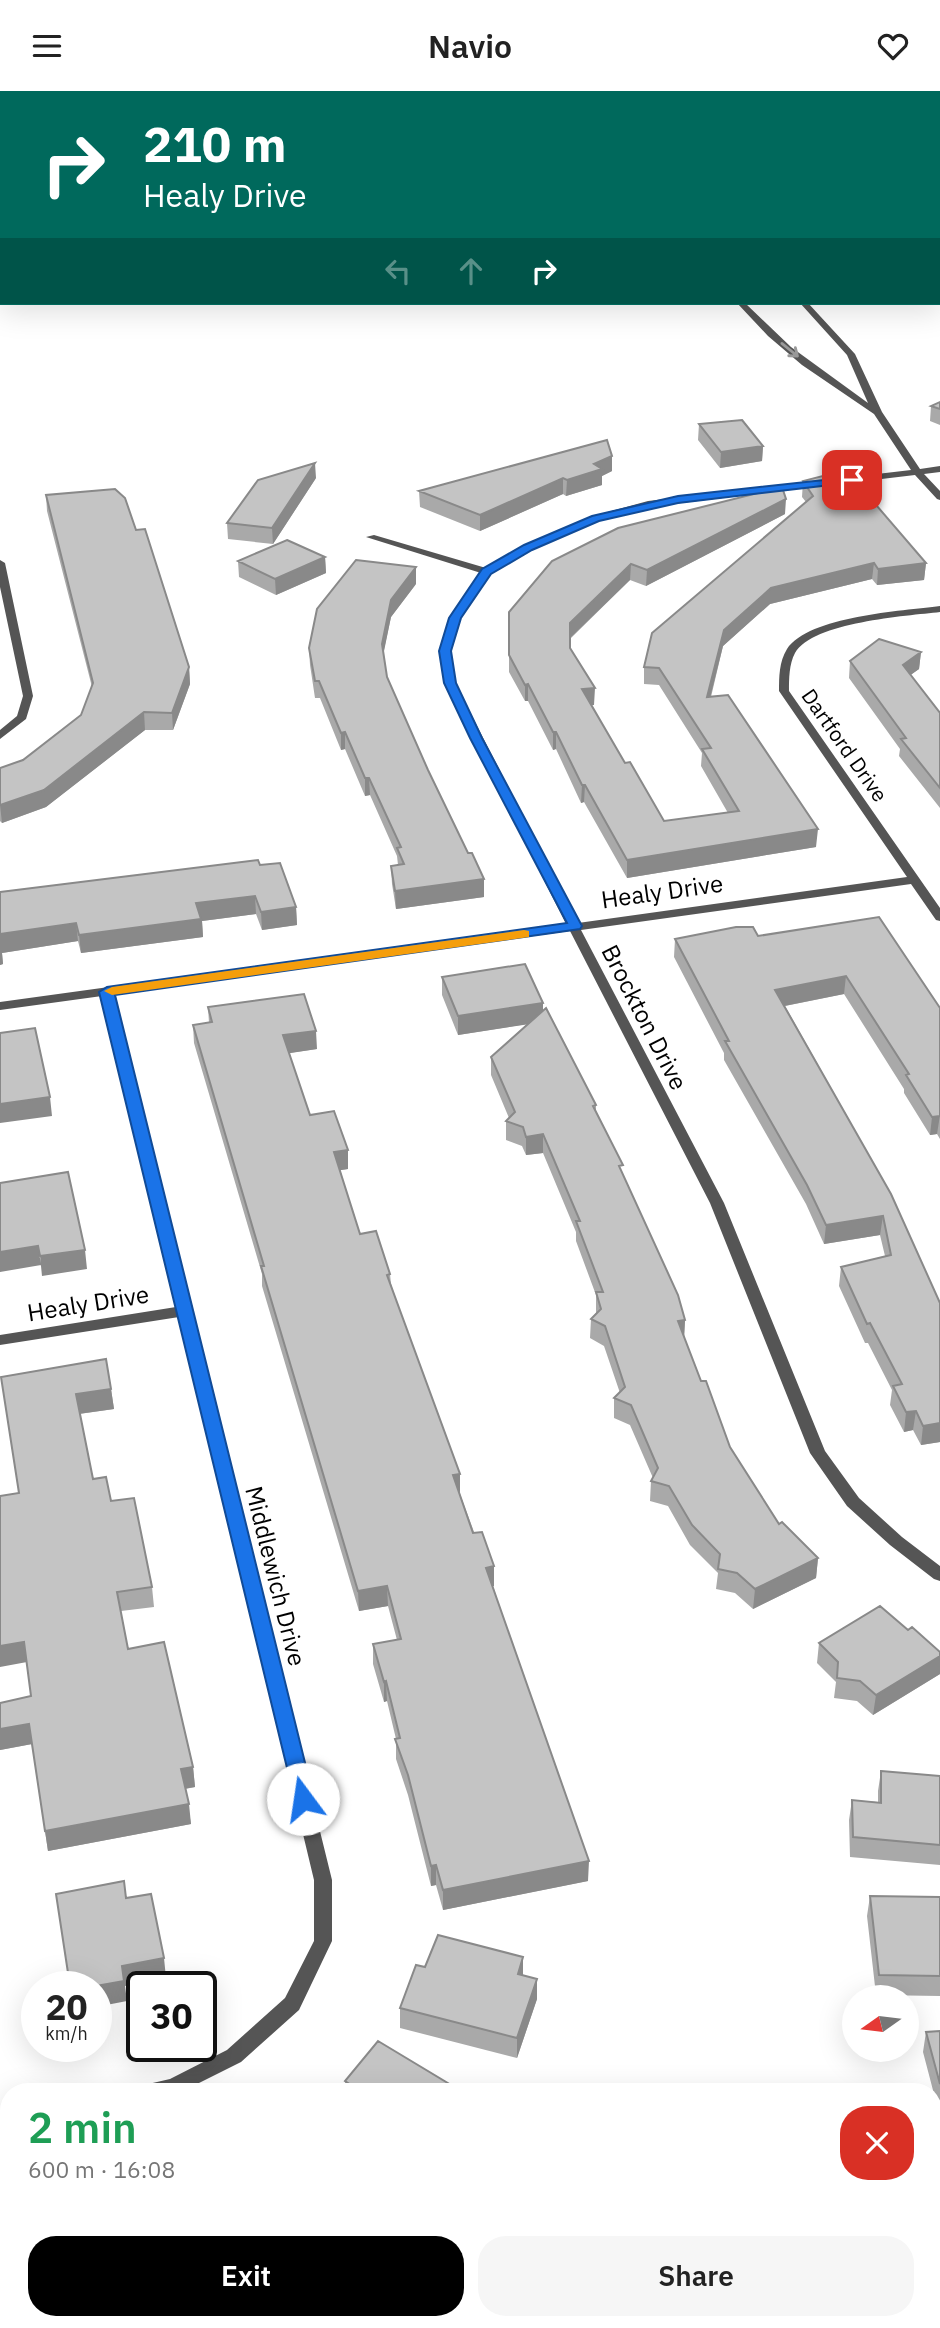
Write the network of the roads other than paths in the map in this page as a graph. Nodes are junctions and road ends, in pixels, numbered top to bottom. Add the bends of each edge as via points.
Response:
1 (743, 305) edge
2 (806, 305) edge
3 (877, 412) junction
4 (940, 469) edge
5 (918, 473) junction
6 (940, 497) edge
7 (371, 537) dead end
8 (0, 563) edge
9 (486, 572) junction
10 (940, 609) edge
11 (0, 736) edge
12 (914, 880) junction
13 (940, 917) edge
14 (575, 926) junction
15 (107, 992) junction
16 (0, 1006) edge
17 (184, 1311) junction
18 (0, 1340) edge
19 (940, 1575) edge
20 (181, 2083) edge

1 -> 3 street via 834,386
2 - 3 street via 851,354
3 - 5 street
4 - 5 street, Brockton Drive
5 - 6 street
5 - 9 street, Brockton Drive via 648,504 570,528
7 - 9 street
8 - 11 street via 28,696 22,717
9 - 14 street, Brockton Drive via 455,618 445,651 450,683
10 - 12 street, Dartford Drive via 847,621 794,647 784,669 784,691
12 - 13 street, Dartford Drive
12 - 14 street, Healy Drive
14 - 15 street, Healy Drive
14 - 19 street, Brockton Drive via 717,1203 818,1453 853,1502
15 - 16 street, Healy Drive
15 - 17 street, Middlewich Drive
17 - 18 street, Healy Drive
17 - 20 street, Middlewich Drive via 323,1880 323,1941 292,2004 234,2056

